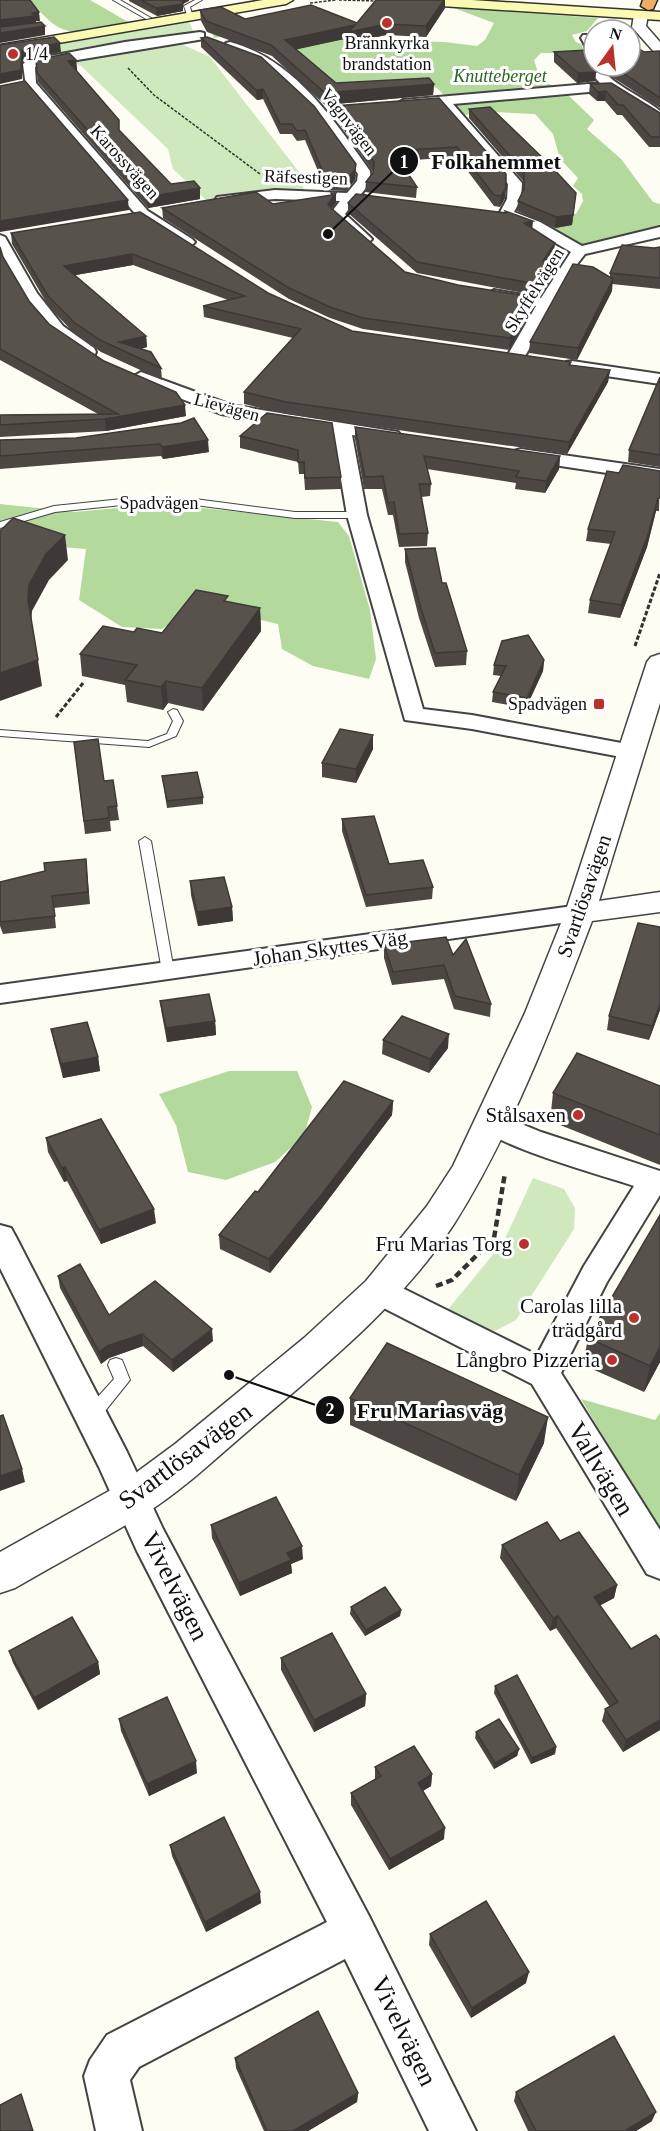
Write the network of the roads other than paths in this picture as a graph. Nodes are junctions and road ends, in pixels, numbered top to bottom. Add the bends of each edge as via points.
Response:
1 (116, 0) edge
2 (199, 0) edge
3 (286, 0) edge
4 (410, 0) edge
5 (520, 0) edge
6 (256, 3) edge
7 (650, 7) edge
8 (660, 16) edge
9 (190, 17) junction
10 (148, 18) edge
11 (646, 34) junction
12 (210, 39) junction
13 (0, 49) edge
14 (659, 49) edge
15 (602, 78) edge
16 (610, 86) junction
17 (444, 101) junction
18 (388, 106) edge
19 (660, 118) edge
20 (348, 198) junction
21 (382, 201) edge
22 (212, 202) edge
23 (166, 210) edge
24 (143, 214) junction
25 (121, 218) edge
26 (660, 232) edge
27 (4, 239) edge
28 (376, 250) edge
29 (580, 251) junction
30 (203, 252) edge
31 (480, 292) edge
32 (545, 303) junction
33 (515, 358) edge
34 (99, 360) edge
35 (560, 364) edge
36 (121, 369) edge
37 (660, 379) edge
38 (226, 410) junction
39 (199, 421) edge
40 (342, 429) junction
41 (413, 439) edge
42 (507, 453) edge
43 (660, 475) edge
44 (357, 515) junction
45 (0, 525) edge
46 (660, 662) edge
47 (173, 712) dead end
48 (0, 734) edge
49 (632, 752) junction
50 (144, 841) dead end
51 (660, 902) edge
52 (580, 913) junction
53 (168, 971) junction
54 (0, 994) edge
55 (492, 1123) junction
56 (656, 1182) edge
57 (0, 1237) edge
58 (379, 1291) junction
59 (116, 1365) dead end
60 (544, 1374) junction
61 (91, 1416) junction
62 (133, 1499) junction
63 (660, 1562) edge
64 (0, 1574) edge
65 (354, 1931) junction
66 (119, 2131) edge
67 (453, 2131) edge

1 - 10 lane
2 - 9 lane via 187,6
3 - 6 main road
4 - 7 main road
5 - 7 main road
6 - 9 main road
7 - 8 main road
7 - 11 street via 639,27
8 - 11 street
9 - 12 street
9 - 13 main road via 34,40
11 - 14 street
12 - 20 street, Vagnvägen via 266,61 326,110 365,174 364,182
12 - 24 street, Karossvägen via 125,46 29,64 25,85
15 - 16 street
16 - 17 street
16 - 19 street via 630,94
17 - 18 street
17 - 29 street via 515,183 514,199 501,214 535,225
20 - 21 street, Räfsestigen
20 - 22 street, Räfsestigen via 287,193
20 - 28 street, Vagnvägen via 337,214
23 - 24 street
24 - 25 street
24 - 30 street, Karossvägen
26 - 29 street, Skyffelvägen
27 - 34 street via 30,294 57,330
29 - 32 street, Skyffelvägen
31 - 32 street
32 - 33 street, Skyffelvägen
35 - 37 street
36 - 38 street, Lievägen
38 - 39 street
38 - 40 street, Lievägen
40 - 41 street, Lievägen
40 - 44 street
42 - 43 street
44 - 45 lane, Spadvägen via 295,515 195,502 122,502 54,509
44 - 49 street via 413,715
46 - 49 street, Svartlösavägen
47 - 48 lane via 177,721 171,736 149,744
49 - 52 street, Svartlösavägen
50 - 53 lane
51 - 52 street, Johan Skyttes Väg
52 - 53 street, Johan Skyttes Väg
52 - 55 street, Svartlösavägen
53 - 54 street, Johan Skyttes Väg
55 - 56 street via 530,1140
55 - 58 street, Svartlösavägen via 440,1216
56 - 60 street via 595,1275
57 - 61 street, Vivelvägen
58 - 60 street
58 - 62 street, Svartlösavägen via 258,1400
59 - 61 lane via 122,1380
60 - 63 street, Vallvägen
61 - 62 street, Vivelvägen
62 - 64 street, Svartlösavägen
62 - 65 street, Vivelvägen via 150,1540
65 - 66 street via 123,2051 106,2076
65 - 67 street, Vivelvägen

